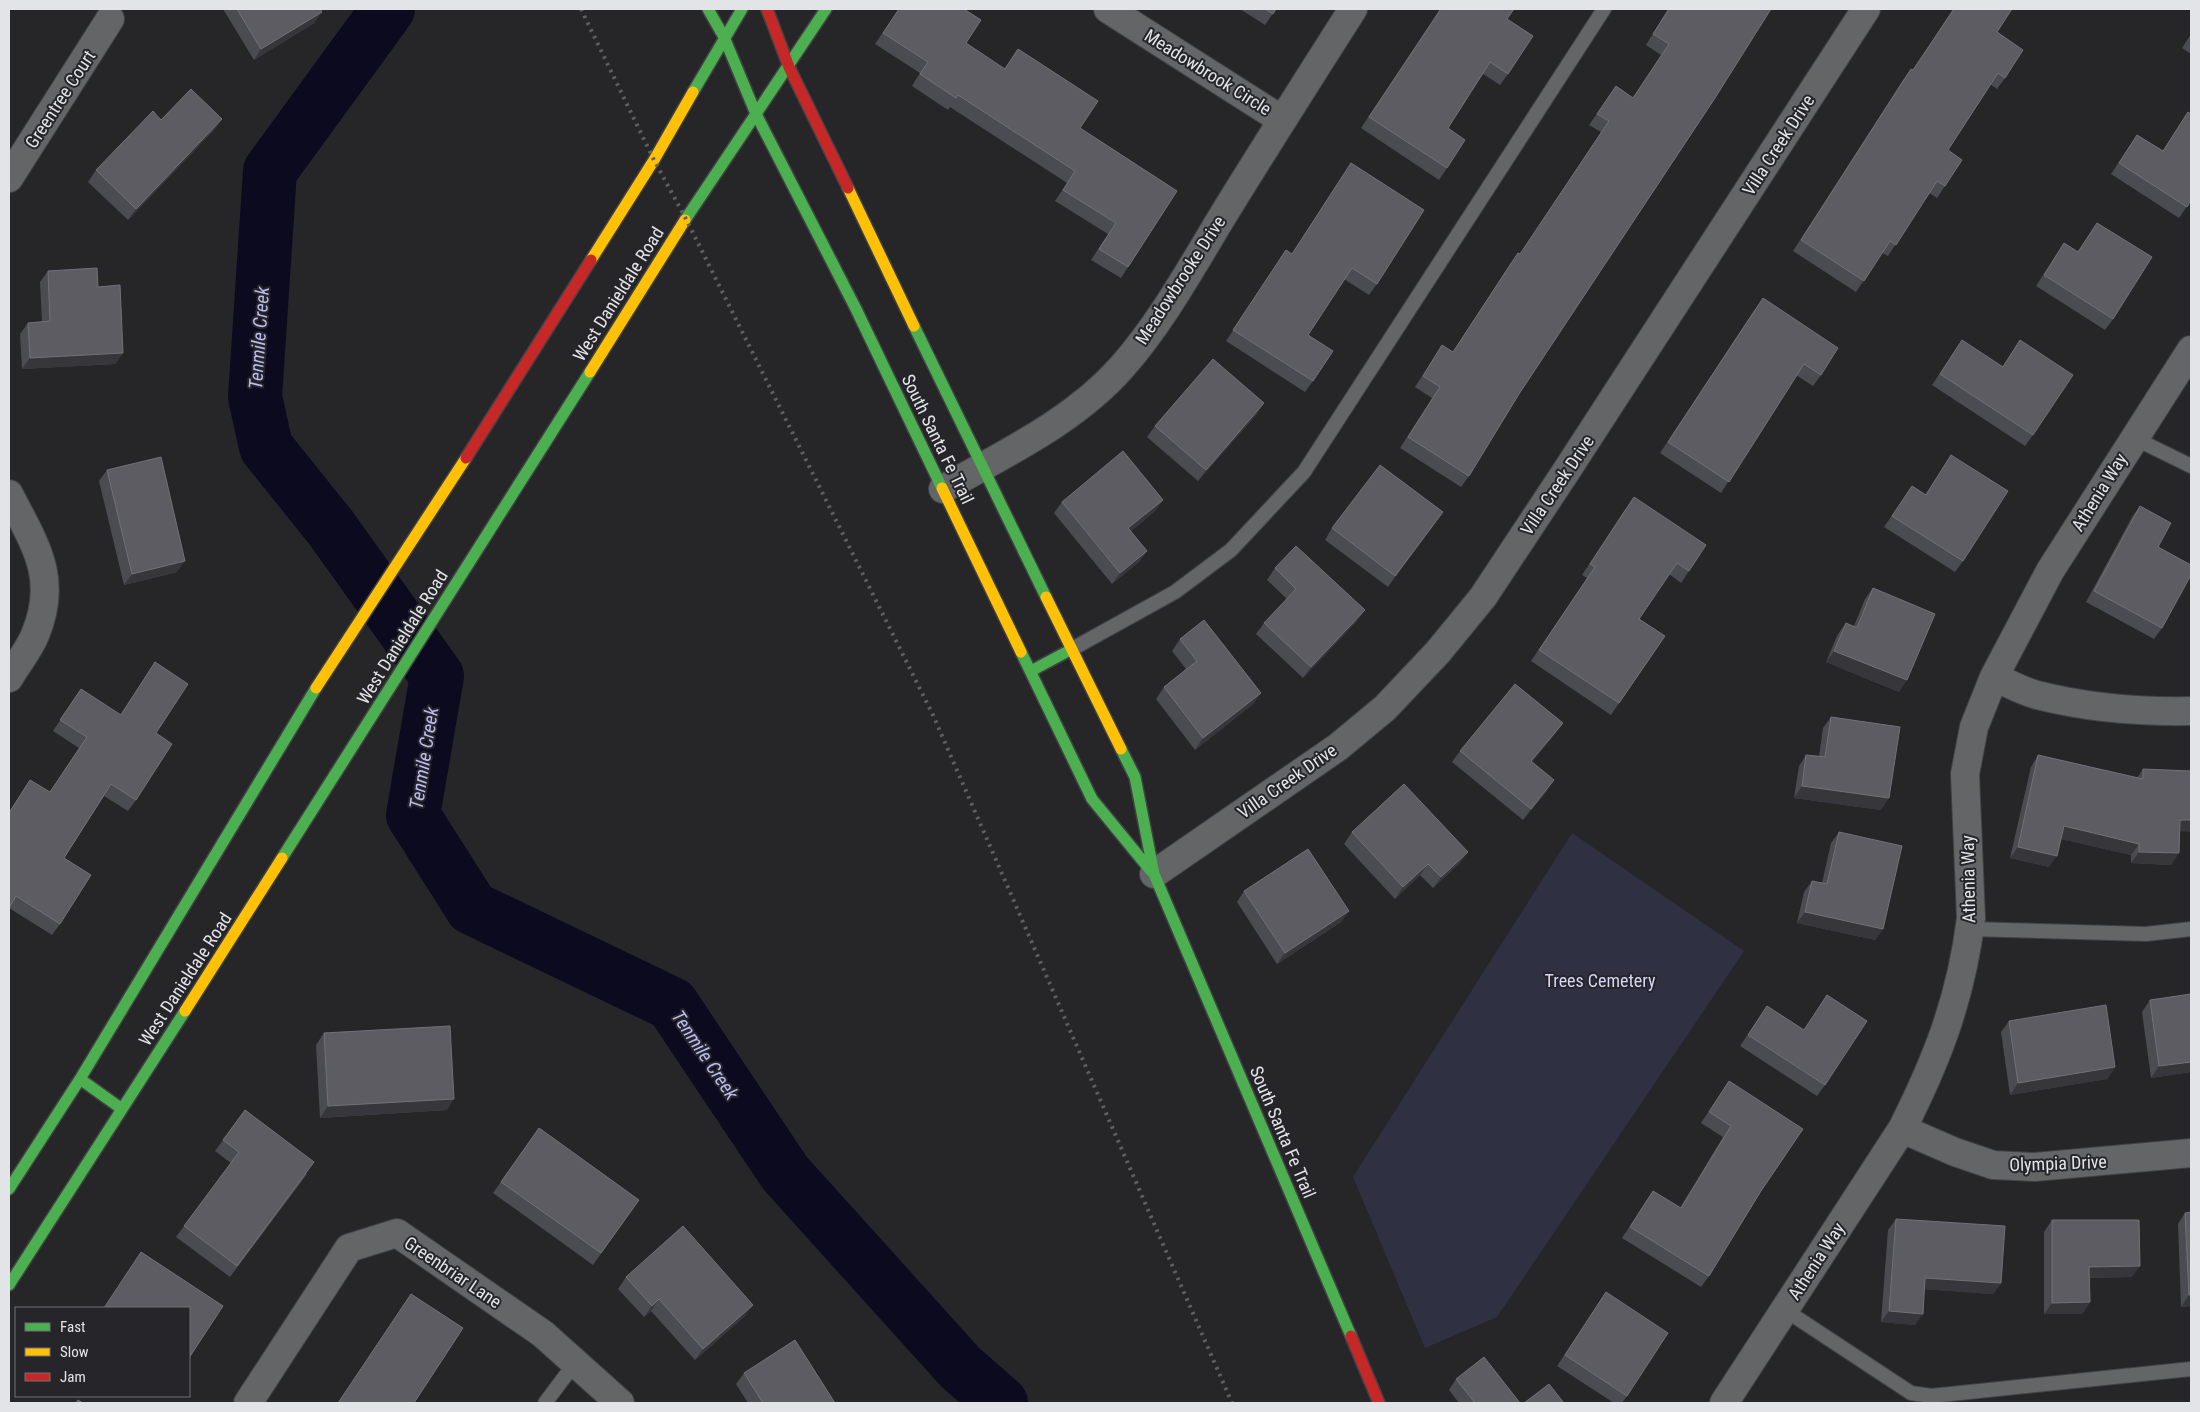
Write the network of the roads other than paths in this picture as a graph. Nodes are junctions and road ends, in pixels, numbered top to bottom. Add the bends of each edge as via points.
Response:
1 (708, 9) edge
2 (742, 9) edge
3 (767, 9) edge
4 (826, 9) edge
5 (1108, 9) edge
6 (1354, 9) edge
7 (1604, 9) edge
8 (1866, 9) edge
9 (110, 19) dead end
10 (724, 37) junction
11 (789, 67) junction
12 (756, 114) junction
13 (1282, 120) junction
14 (9, 178) edge
15 (2191, 350) edge
16 (2134, 438) junction
17 (2191, 466) edge
18 (982, 467) junction
19 (943, 489) junction
20 (9, 494) edge
21 (1072, 648) junction
22 (1031, 671) junction
23 (1994, 677) junction
24 (9, 678) edge
25 (2191, 711) edge
26 (1154, 874) junction
27 (1970, 929) junction
28 (2191, 929) edge
29 (80, 1079) junction
30 (122, 1110) junction
31 (1902, 1129) junction
32 (2191, 1153) edge
33 (9, 1189) edge
34 (9, 1285) edge
35 (1784, 1310) junction
36 (575, 1362) junction
37 (2191, 1369) edge
38 (248, 1403) edge
39 (545, 1403) edge
40 (620, 1403) edge
41 (1379, 1403) edge
42 (1724, 1403) edge

1 - 10 main road, South Santa Fe Trail
2 - 10 main road, West Danieldale Road
3 - 11 main road, South Santa Fe Trail
4 - 11 main road, West Danieldale Road
5 - 13 street, Meadowbrook Circle
6 - 13 street, Meadowbrooke Drive
7 - 21 lane via 1304,472 1231,550 1176,592
8 - 26 street, Villa Creek Drive via 1568,470 1483,597 1438,652 1385,708 1338,747
9 - 14 street, Greentree Court
10 - 12 main road, South Santa Fe Trail
10 - 29 main road, West Danieldale Road via 654,160 319,684
11 - 12 main road, West Danieldale Road
11 - 18 main road, South Santa Fe Trail
12 - 19 main road, South Santa Fe Trail
12 - 30 main road, West Danieldale Road via 686,219
13 - 18 street, Meadowbrooke Drive via 1165,309 1121,368 1057,423
15 - 16 street, Athenia Way
16 - 17 lane
16 - 23 street, Athenia Way via 2050,571
18 - 19 street, Meadowbrooke Drive
18 - 21 main road, South Santa Fe Trail
19 - 22 main road, South Santa Fe Trail
20 - 24 street via 32,539 45,575 46,604 35,637
21 - 22 main road
21 - 26 main road, South Santa Fe Trail via 1135,777
22 - 26 main road, South Santa Fe Trail via 1092,799
23 - 25 street via 2035,695 2084,705 2142,712
23 - 27 street, Athenia Way via 1974,727 1965,774
26 - 41 main road, South Santa Fe Trail
27 - 28 lane via 2146,934
27 - 31 street, Athenia Way via 1963,972 1946,1033
29 - 30 main road
29 - 33 main road, West Danieldale Road
30 - 34 main road, West Danieldale Road
31 - 32 street, Olympia Drive via 1993,1165 2035,1167
31 - 35 street, Athenia Way
35 - 37 lane via 1911,1393 1931,1396
35 - 42 street, Athenia Way
36 - 38 street, Greenbriar Lane via 543,1334 397,1233 349,1248
36 - 39 lane
36 - 40 street, Greenbriar Lane

